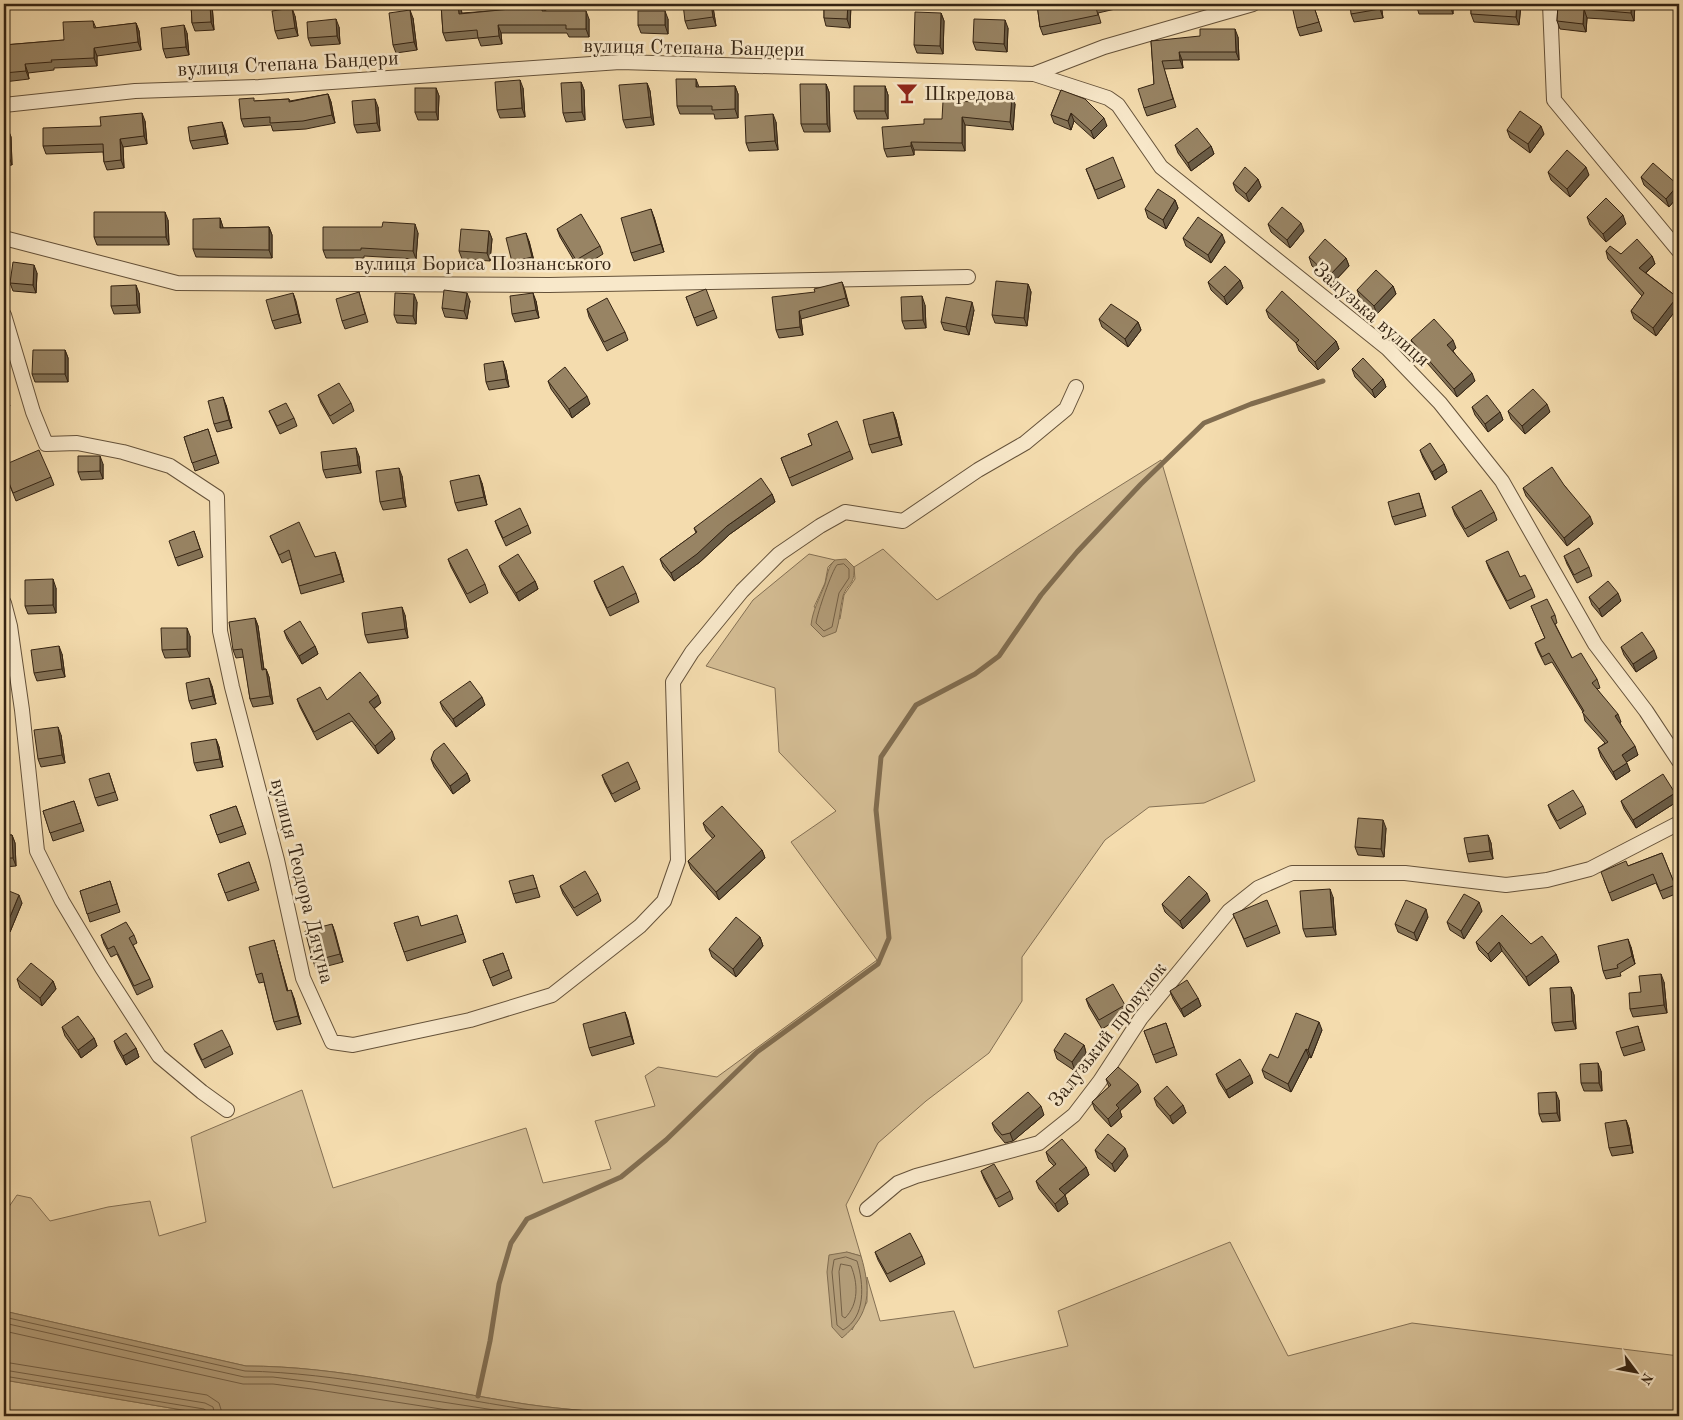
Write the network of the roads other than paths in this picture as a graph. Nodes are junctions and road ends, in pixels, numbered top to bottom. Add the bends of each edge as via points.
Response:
1 (1253, 4) edge
2 (1550, 4) edge
3 (1034, 74) junction
4 (4, 105) edge
5 (4, 238) edge
6 (1679, 251) edge
7 (968, 277) dead end
8 (4, 315) edge
9 (1076, 387) dead end
10 (4, 603) edge
11 (1679, 761) edge
12 (1679, 824) edge
13 (228, 1110) dead end
14 (867, 1209) dead end

1 - 3 street, вулиця Степана Бандери via 1104,47
2 - 6 street via 1554,100
3 - 4 street, вулиця Степана Бандери via 620,62 259,88 135,90
3 - 11 street, Залузька вулиця via 1108,98 1118,105 1161,167 1387,348 1440,403 1502,481 1595,644
5 - 7 street, вулиця Бориса Познанського via 177,283 549,285
8 - 9 street, вулиця Теодора Дячуна via 46,444 77,443 170,466 217,497 220,631 303,978 332,1042 353,1045 470,1020 552,995 640,926 664,900 678,862 673,682 698,644 742,591 779,554 820,526 845,512 903,521 978,470 1025,443 1066,409
10 - 13 street via 22,710 37,852 62,901 159,1056
12 - 14 street, Залузький провулок via 1590,869 1547,880 1506,885 1405,873 1292,873 1258,888 1229,911 1141,1018 1074,1115 1039,1143 916,1176 898,1183

